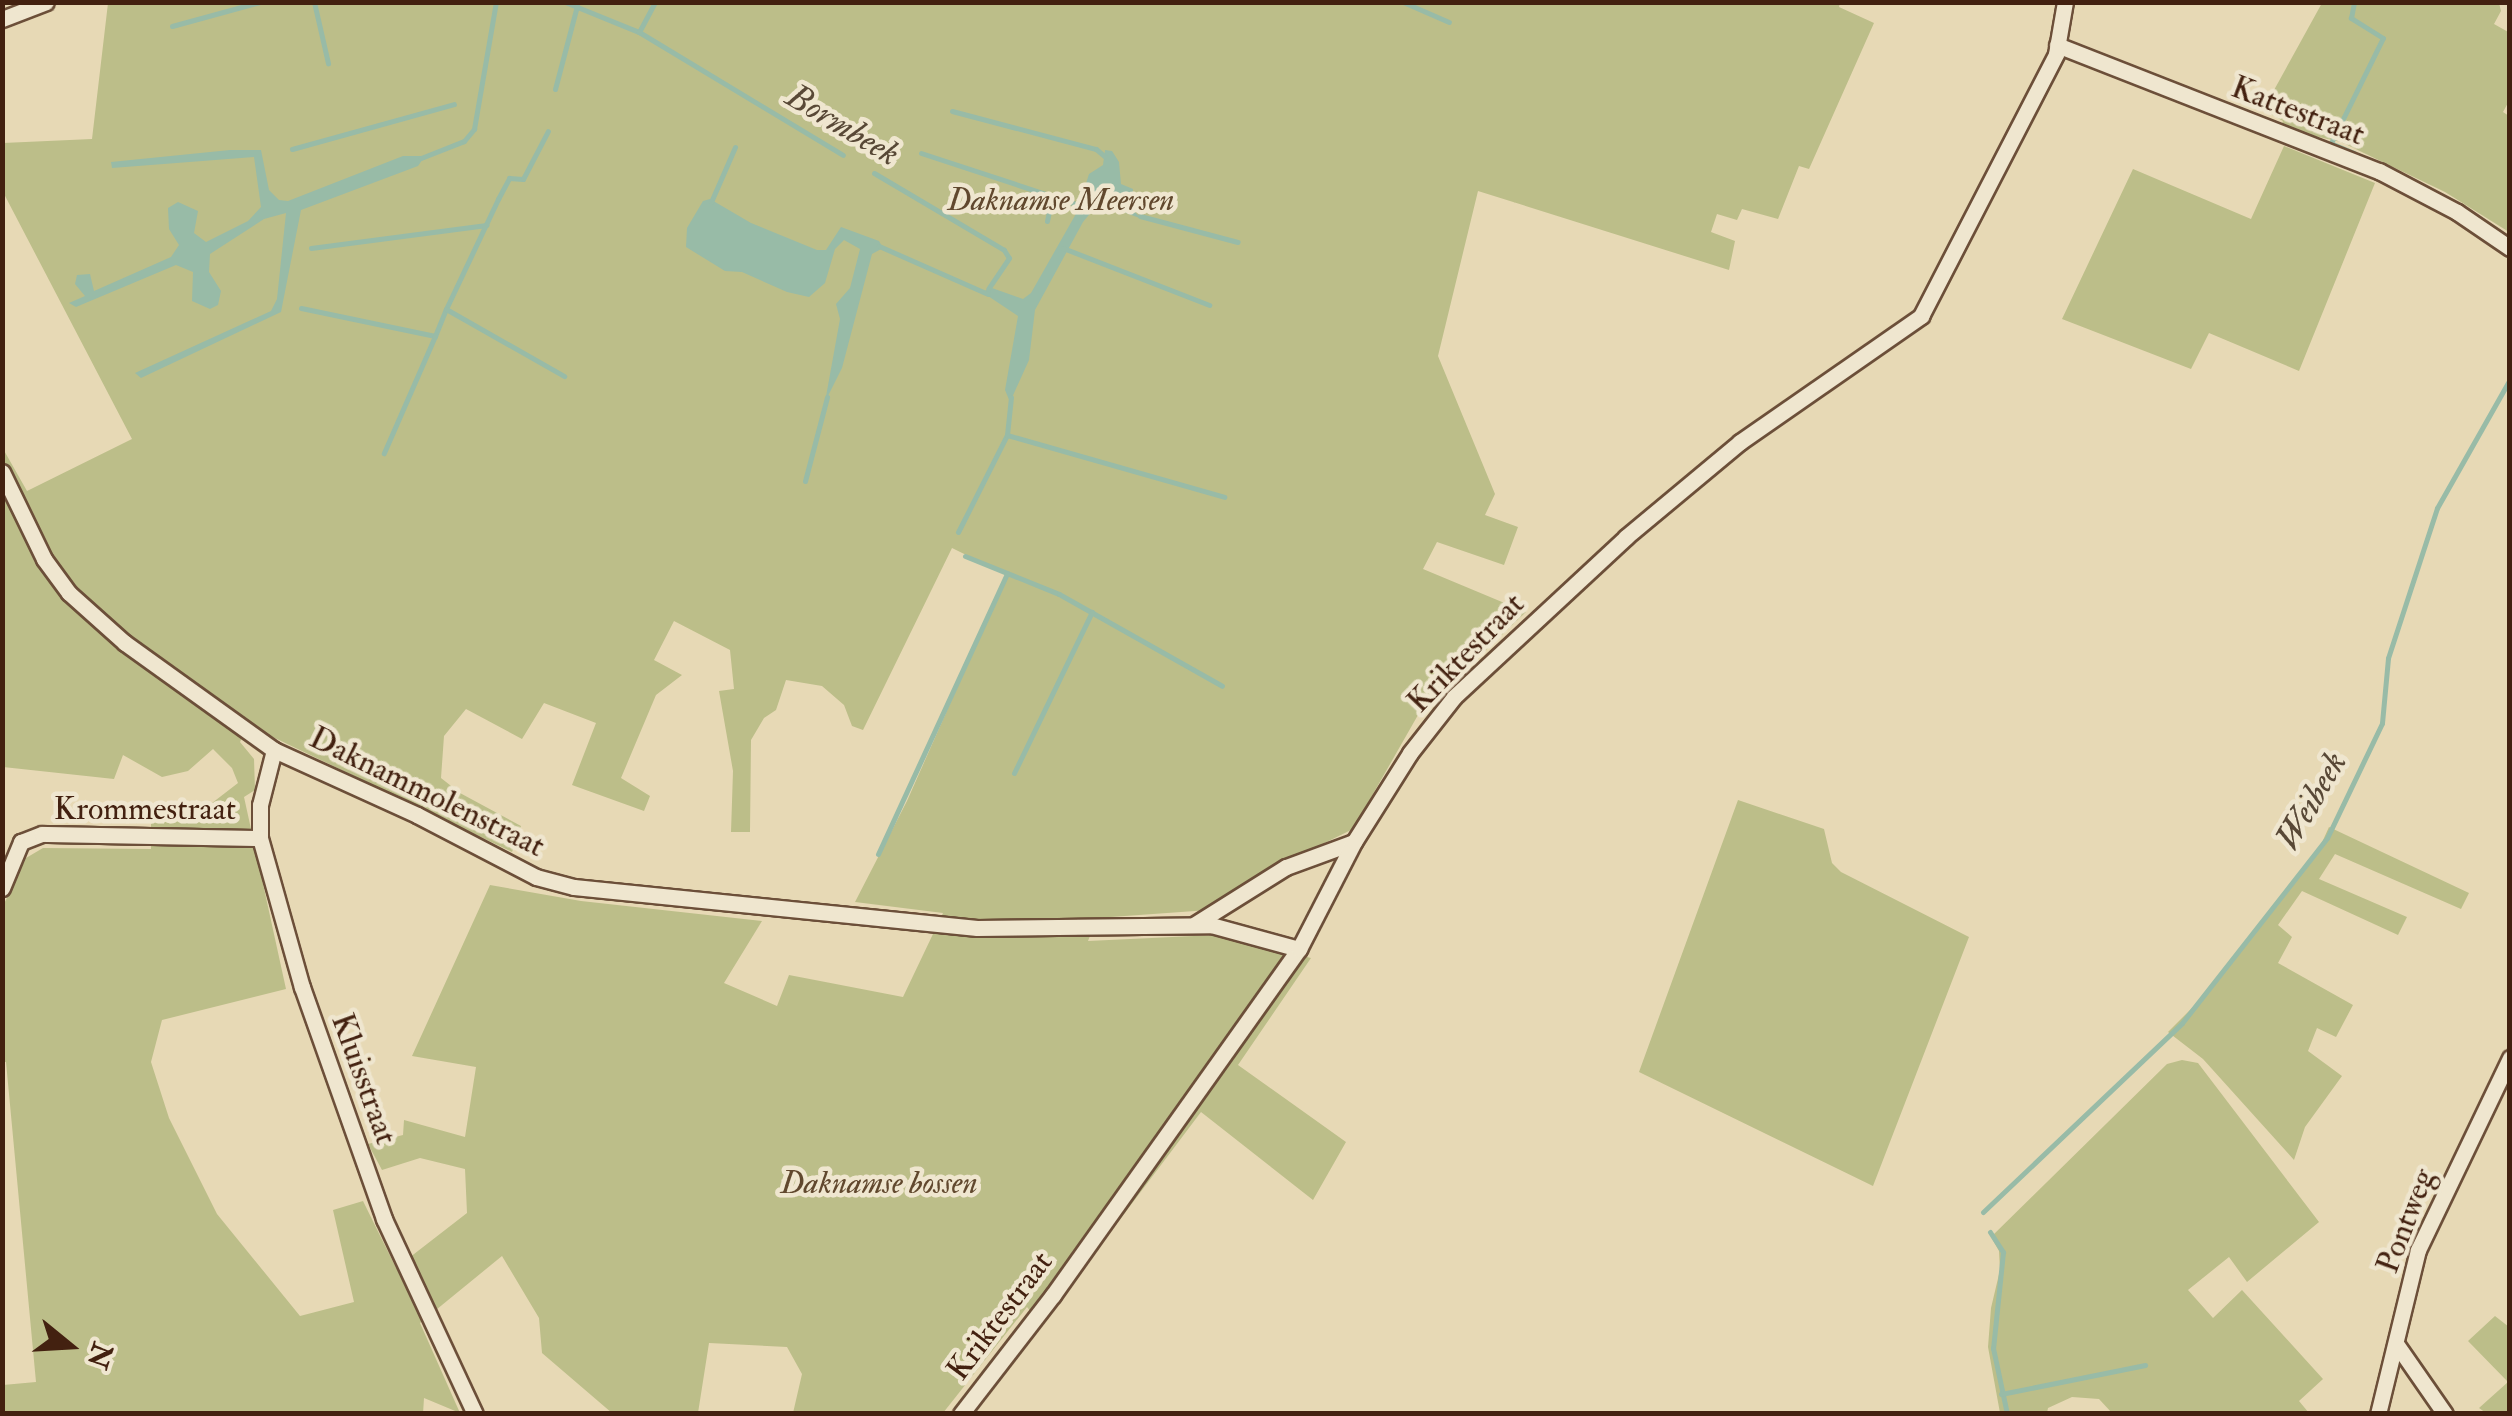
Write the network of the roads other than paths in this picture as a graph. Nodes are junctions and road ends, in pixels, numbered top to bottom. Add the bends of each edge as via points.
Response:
1 (46, 2) edge
2 (2064, 2) edge
3 (2, 18) edge
4 (2057, 45) junction
5 (2510, 248) edge
6 (2, 472) edge
7 (274, 750) junction
8 (260, 838) junction
9 (1354, 842) junction
10 (2, 888) edge
11 (1192, 926) junction
12 (1298, 949) junction
13 (2510, 1058) edge
14 (2397, 1345) junction
15 (475, 1414) edge
16 (961, 1414) edge
17 (2378, 1414) edge
18 (2445, 1414) edge

1 - 3 street
2 - 4 street, Kriktestraat
4 - 5 street, Kattestraat via 2379,171
4 - 9 street, Kriktestraat via 1921,316 1740,442 1527,628 1454,697
6 - 7 street, Daknammolenstraat via 69,593 125,643
7 - 8 street, Kluisstraat via 260,806
7 - 11 street, Daknammolenstraat via 505,864 574,887 977,928
8 - 10 street, Krommestraat via 42,834 21,842
8 - 15 street, Kluisstraat via 302,987 384,1219
9 - 11 street via 1286,867
9 - 12 street, Kriktestraat
11 - 12 street, Daknammolenstraat via 1211,925
12 - 16 street, Kriktestraat
13 - 14 street, Pontweg via 2418,1250
14 - 17 street, Pontweg
14 - 18 street

